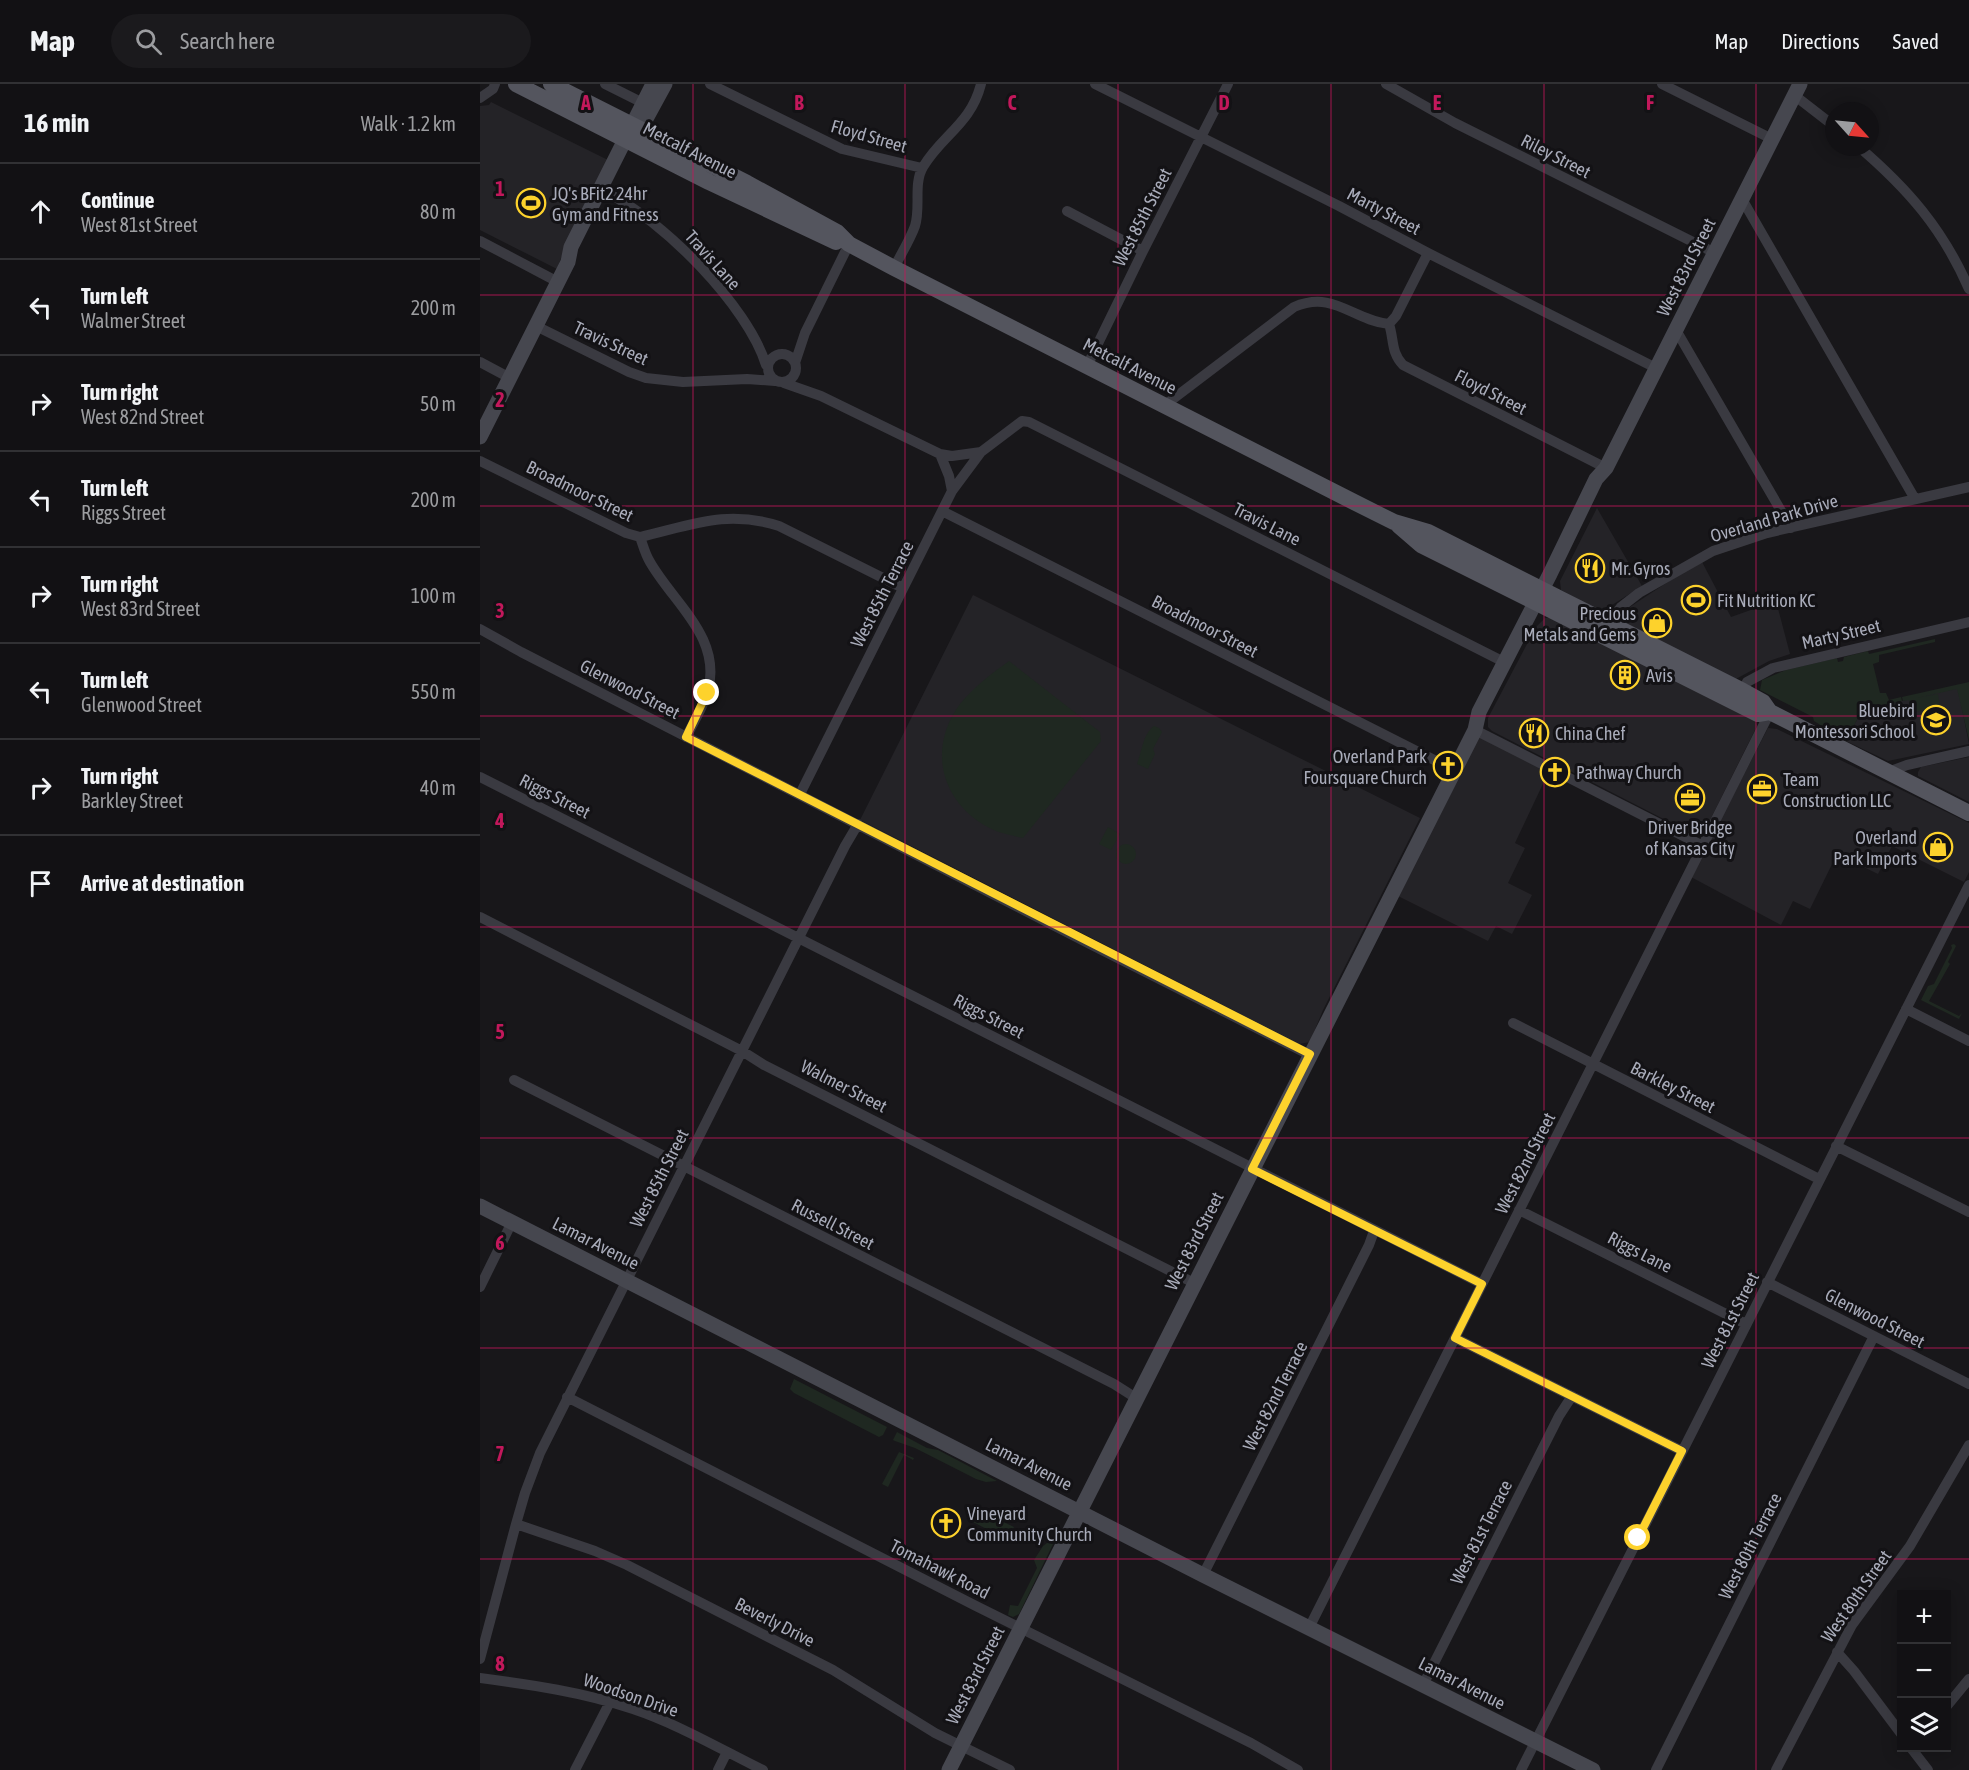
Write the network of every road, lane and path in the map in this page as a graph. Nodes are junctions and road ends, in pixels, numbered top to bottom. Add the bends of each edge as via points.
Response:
1 (495, 84) edge
2 (516, 84) edge
3 (551, 84) edge
4 (605, 84) edge
5 (653, 84) edge
6 (665, 84) edge
7 (710, 84) edge
8 (981, 84) edge
9 (1095, 84) edge
10 (1228, 84) edge
11 (1386, 84) edge
12 (1662, 84) edge
13 (1797, 90) edge
14 (480, 98) edge
15 (643, 103) junction
16 (1825, 117) edge
17 (633, 134) junction
18 (1202, 137) junction
19 (1772, 139) junction
20 (1870, 156) edge
21 (922, 168) junction
22 (607, 193) junction
23 (1742, 199) junction
24 (1067, 211) dead end
25 (480, 241) edge
26 (849, 244) junction
27 (1143, 251) junction
28 (1428, 253) junction
29 (1715, 253) junction
30 (568, 262) junction
31 (894, 268) junction
32 (558, 282) junction
33 (1969, 289) edge
34 (1389, 324) junction
35 (536, 326) junction
36 (1676, 330) junction
37 (805, 333) junction
38 (756, 339) junction
39 (783, 354) junction
40 (480, 362) edge
41 (767, 366) junction
42 (796, 366) junction
43 (1088, 366) junction
44 (1656, 368) junction
45 (510, 378) junction
46 (747, 379) junction
47 (779, 382) junction
48 (820, 396) junction
49 (1165, 405) junction
50 (1015, 424) joint
51 (480, 437) edge
52 (981, 452) junction
53 (940, 454) junction
54 (480, 461) edge
55 (1606, 468) junction
56 (1969, 487) edge
57 (952, 491) junction
58 (1915, 499) junction
59 (942, 511) junction
60 (1791, 528) junction
61 (640, 537) junction
62 (903, 588) junction
63 (1542, 598) junction
64 (1969, 622) edge
65 (1608, 623) junction
66 (480, 629) edge
67 (1504, 662) junction
68 (1740, 698) junction
69 (1770, 712) junction
70 (1475, 730) junction
71 (686, 737) junction
72 (1969, 751) edge
73 (1454, 770) junction
74 (1887, 772) junction
75 (480, 777) edge
76 (800, 794) junction
77 (1969, 813) edge
78 (858, 824) junction
79 (1703, 846) junction
80 (1969, 885) edge
81 (480, 917) edge
82 (798, 938) junction
83 (1905, 1009) junction
84 (1513, 1023) dead end
85 (1969, 1041) edge
86 (742, 1051) junction
87 (1310, 1054) junction
88 (1593, 1064) junction
89 (514, 1080) dead end
90 (1836, 1146) junction
91 (684, 1166) junction
92 (1252, 1169) junction
93 (1819, 1179) junction
94 (480, 1206) edge
95 (1520, 1210) junction
96 (1969, 1212) edge
97 (512, 1222) junction
98 (1374, 1231) junction
99 (626, 1280) junction
100 (1767, 1282) junction
101 (1194, 1283) junction
102 (1482, 1284) junction
103 (480, 1287) edge
104 (1746, 1324) junction
105 (1874, 1336) junction
106 (1455, 1338) junction
107 (1969, 1384) edge
108 (1572, 1396) junction
109 (567, 1397) junction
110 (1136, 1398) junction
111 (1969, 1445) edge
112 (1682, 1451) junction
113 (1079, 1512) junction
114 (516, 1524) junction
115 (1203, 1575) junction
116 (1309, 1628) junction
117 (1021, 1629) junction
118 (1837, 1652) junction
119 (480, 1659) edge
120 (480, 1678) edge
121 (1969, 1679) edge
122 (1423, 1685) junction
123 (610, 1702) junction
124 (1951, 1702) edge
125 (1897, 1728) edge
126 (1536, 1741) junction
127 (961, 1746) junction
128 (727, 1752) junction
129 (1917, 1752) edge
130 (575, 1770) edge
131 (717, 1770) edge
132 (763, 1770) edge
133 (949, 1770) edge
134 (1010, 1770) edge
135 (1298, 1770) edge
136 (1521, 1770) edge
137 (1593, 1770) edge
138 (1656, 1770) edge
139 (1776, 1770) edge
140 (1928, 1770) edge

1 - 14 street
2 - 17 main road, Metcalf Avenue
3 - 17 main road, Metcalf Avenue
4 - 15 street
5 - 15 street
6 - 17 street
7 - 21 street, Floyd Street via 842,149
8 - 21 street via 963,121
9 - 18 street, Marty Street
10 - 18 street, West 85th Street
11 - 29 street, Riley Street via 1455,123
12 - 19 street
13 - 16 street
13 - 19 street, West 83rd Street
15 - 17 street
17 - 22 street
17 - 26 main road, Metcalf Avenue via 709,182 832,242
17 - 30 street via 570,246
18 - 27 street, West 85th Street
18 - 28 street, Marty Street
19 - 23 street, West 83rd Street
20 - 33 street via 1926,214 1945,241
21 - 31 street via 915,226
22 - 30 street via 579,250
22 - 38 street, Travis Lane via 634,207 695,260
23 - 29 street, West 83rd Street
23 - 58 street
24 - 27 street
25 - 32 street
26 - 31 main road, Metcalf Avenue
26 - 37 street
27 - 43 street, West 85th Street
28 - 34 street
28 - 44 street, Marty Street
29 - 36 street, West 83rd Street
30 - 32 street
31 - 43 main road, Metcalf Avenue
32 - 35 street
34 - 49 street via 1324,302 1305,302
34 - 55 street, Floyd Street via 1395,357 1402,365
35 - 45 street
35 - 46 street, Travis Street via 646,378 683,382
36 - 44 street, West 83rd Street
36 - 60 street
37 - 39 street
37 - 42 street
38 - 39 street, Travis Lane
38 - 41 street, Travis Lane
39 - 41 street via 772,357
39 - 42 street
40 - 45 street
41 - 46 street, Travis Street
41 - 47 street via 769,375
42 - 47 street via 792,379
42 - 48 street, Travis Street via 804,381
43 - 49 main road, Metcalf Avenue
44 - 55 street, West 83rd Street
45 - 51 street
46 - 47 street, Travis Street
47 - 48 street, Travis Street
48 - 53 street, Travis Street
49 - 63 main road, Metcalf Avenue via 1394,522 1421,545
50 - 52 street, West 85th Terrace
50 - 67 street, Travis Lane via 1029,422
52 - 53 street, Travis Street
52 - 57 street, West 85th Terrace
53 - 57 street
54 - 61 street, Broadmoor Street
55 - 63 street, West 83rd Street via 1604,484
56 - 58 street, Overland Park Drive
57 - 59 street, West 85th Terrace
58 - 60 street, Overland Park Drive
59 - 62 street, West 85th Terrace
59 - 73 street, Broadmoor Street
60 - 65 street, Overland Park Drive via 1737,542 1695,560 1629,600
61 - 62 street, Broadmoor Street via 726,518 761,520
61 - 71 street via 651,564 697,625 708,653 707,693
62 - 76 street, West 85th Terrace
63 - 65 main road, Metcalf Avenue
63 - 67 street, West 83rd Street
63 - 68 main road, Metcalf Avenue
63 - 70 street, West 83rd Street via 1485,718
64 - 68 street, Marty Street via 1773,668 1747,682
65 - 68 main road, Metcalf Avenue
66 - 71 street, Glenwood Street
67 - 70 street, West 83rd Street via 1479,712
68 - 69 main road, Metcalf Avenue via 1764,702
69 - 74 main road, Metcalf Avenue
69 - 79 street, West 82nd Street
70 - 73 street, West 83rd Street
70 - 79 street
71 - 76 street, Glenwood Street
72 - 74 street
73 - 87 street, West 83rd Street
74 - 77 main road, Metcalf Avenue
75 - 82 street, Riggs Street
76 - 78 street, Glenwood Street
78 - 82 street, West 85th Street
78 - 87 street, Glenwood Street
79 - 88 street, West 82nd Street
80 - 83 street, West 81st Street
81 - 86 street, Walmer Street
82 - 86 street, West 85th Street
82 - 92 street, Riggs Street
83 - 85 street
83 - 90 street, West 81st Street
84 - 88 street, Barkley Street
86 - 91 street, West 85th Street
86 - 101 street, Walmer Street
87 - 92 street, West 83rd Street
88 - 93 street, Barkley Street
88 - 95 street, West 82nd Street
89 - 91 street, Russell Street
90 - 93 street, West 81st Street
90 - 96 street
91 - 99 street, West 85th Street
91 - 110 street, Russell Street
92 - 98 street, Riggs Street
92 - 101 street, West 83rd Street
93 - 100 street, West 81st Street
94 - 97 street, Lamar Avenue
95 - 102 street, West 82nd Street
95 - 104 street, Riggs Lane
97 - 99 street, Lamar Avenue
97 - 103 street
98 - 102 street, Riggs Street
98 - 115 street, West 82nd Terrace
99 - 109 street, West 85th Street
99 - 113 street, Lamar Avenue
100 - 104 street, West 81st Street
100 - 105 street, Glenwood Street
101 - 110 street, West 83rd Street
102 - 106 street, West 82nd Street
104 - 112 street, West 81st Street
105 - 107 street, Glenwood Street
105 - 138 street, West 80th Terrace
106 - 108 street
106 - 116 street, West 82nd Street
108 - 112 street
108 - 122 street, West 81st Terrace
109 - 114 street, West 85th Street via 540,1453
109 - 117 street, Tomahawk Road
110 - 113 street, West 83rd Street
111 - 118 street, West 80th Street via 1910,1546
112 - 126 street, West 81st Street
113 - 115 street, Lamar Avenue
113 - 117 street, West 83rd Street
114 - 119 street, West 85th Street
114 - 127 street, Beverly Drive via 627,1565 833,1670
115 - 116 street, Lamar Avenue
116 - 122 street, Lamar Avenue
117 - 127 street, West 83rd Street
117 - 135 street, Tomahawk Road
118 - 125 street
118 - 139 street, West 80th Street
120 - 123 street, Woodson Drive
121 - 124 street
122 - 126 street, Lamar Avenue
123 - 128 street, Woodson Drive via 661,1720
123 - 130 street
126 - 136 street, West 81st Street
126 - 137 street, Lamar Avenue
127 - 133 street, West 83rd Street
127 - 134 street, Beverly Drive
128 - 131 street
128 - 132 street, Woodson Drive
129 - 140 street

